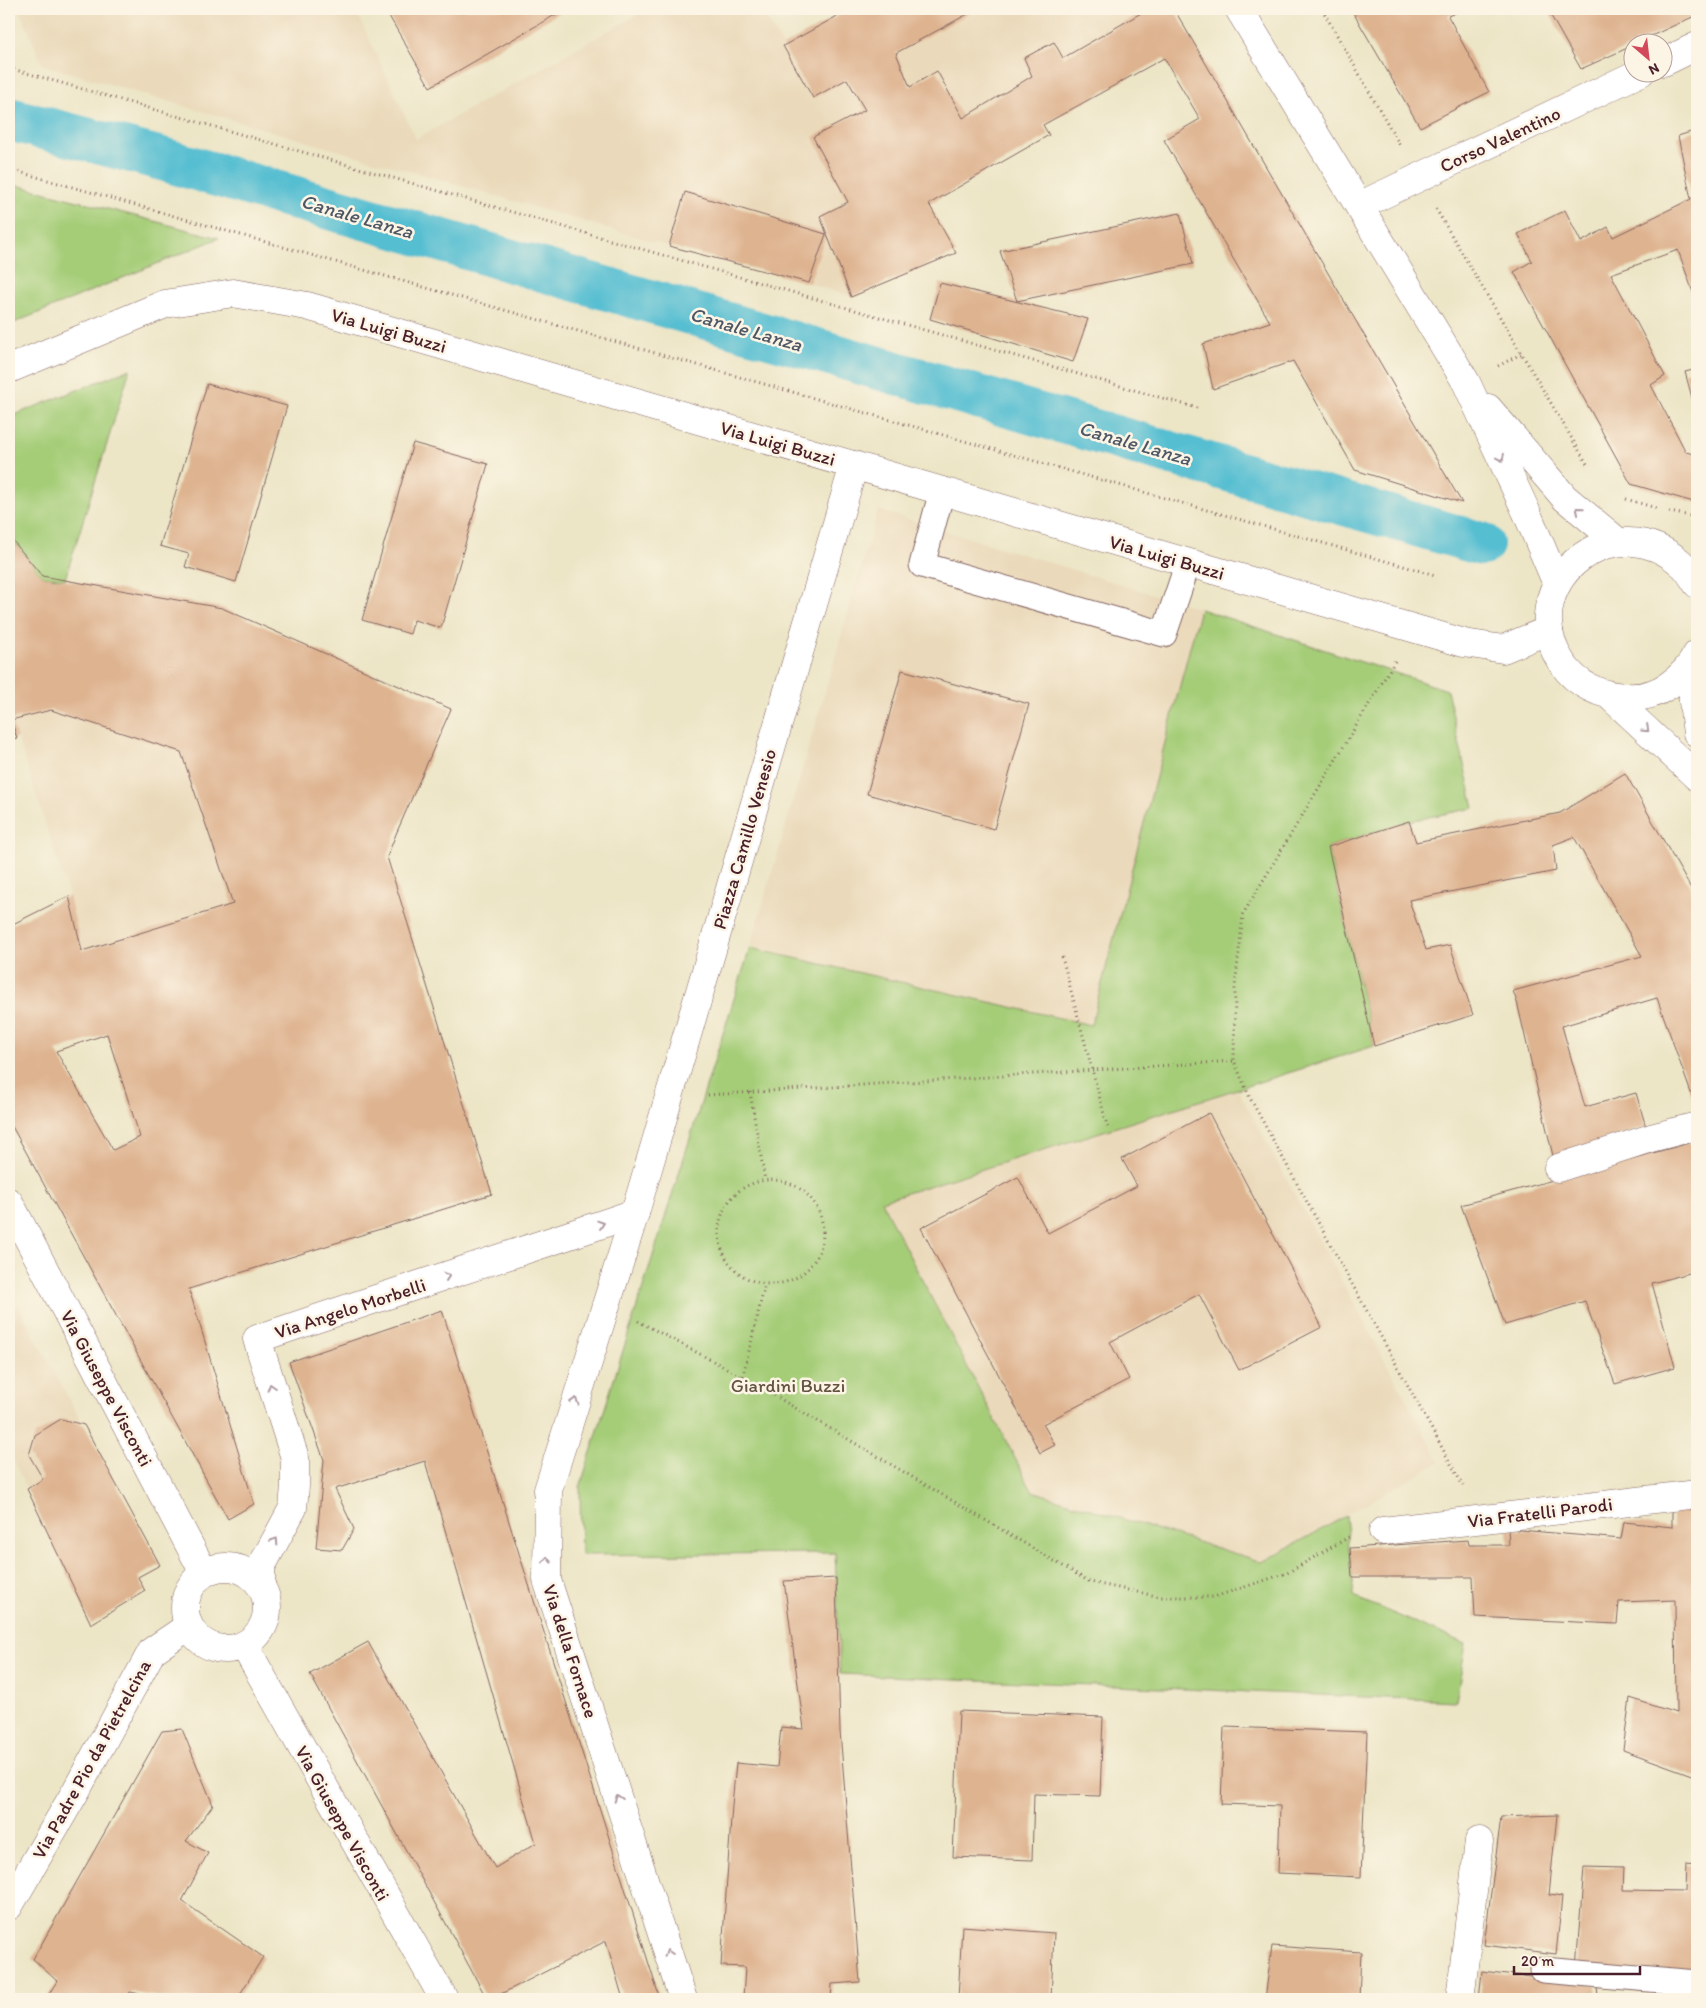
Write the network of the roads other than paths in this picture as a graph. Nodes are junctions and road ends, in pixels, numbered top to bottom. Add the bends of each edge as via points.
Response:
1 (1239, 9) edge
2 (1697, 46) edge
3 (1674, 57) edge
4 (1624, 80) edge
5 (1359, 206) junction
6 (9, 368) edge
7 (1466, 382) junction
8 (854, 465) junction
9 (942, 491) junction
10 (1617, 542) junction
11 (1188, 563) junction
12 (1557, 584) junction
13 (1697, 584) edge
14 (1549, 630) junction
15 (1695, 659) edge
16 (1610, 696) junction
17 (1697, 733) edge
18 (1697, 777) edge
19 (1697, 1126) edge
20 (1558, 1168) dead end
21 (9, 1202) edge
22 (635, 1212) junction
23 (1697, 1494) edge
24 (1383, 1531) road end
25 (204, 1573) junction
26 (261, 1585) junction
27 (189, 1626) junction
28 (244, 1645) junction
29 (1479, 1841) dead end
30 (9, 1906) edge
31 (1543, 1970) dead end
32 (1697, 1983) edge
33 (444, 1999) edge
34 (683, 1999) edge
35 (1460, 1999) edge

1 - 5 street
2 - 3 street
4 - 5 street, Corso Valentino
5 - 7 street
6 - 8 street, Via Luigi Buzzi via 165,304 233,293 307,306
10 -> 7 street via 1565,498
7 -> 12 street
8 - 9 street, Via Luigi Buzzi
8 - 22 street, Piazza Camillo Venesio
9 - 11 street, Via Luigi Buzzi
9 - 11 lane via 922,565 1164,634
10 - 12 street via 1592,549 1572,564
10 - 13 street via 1642,542 1666,551 1686,567
11 - 14 street, Via Luigi Buzzi via 1464,643 1503,648
12 - 14 street via 1550,606
14 - 16 street via 1556,653 1569,673 1588,687
15 - 16 street via 1676,681 1656,692 1633,697
15 - 17 street via 1693,702
16 -> 18 street
19 - 20 street
21 - 25 street, Via Giuseppe Visconti
26 -> 22 street, Via Angelo Morbelli via 261,1567 293,1508 296,1486 295,1458 257,1339
34 -> 22 street, Via della Fornace via 547,1580 548,1490
23 - 24 street, Via Fratelli Parodi
25 - 26 street via 222,1568 241,1569
25 - 27 street via 188,1591 185,1609
26 - 28 street via 266,1598 264,1626 255,1638
27 - 28 street via 206,1645 231,1649
27 - 30 street, Via Padre Pio da Pietrelcina via 152,1651
28 - 33 street, Via Giuseppe Visconti
29 - 35 street
31 - 32 lane

